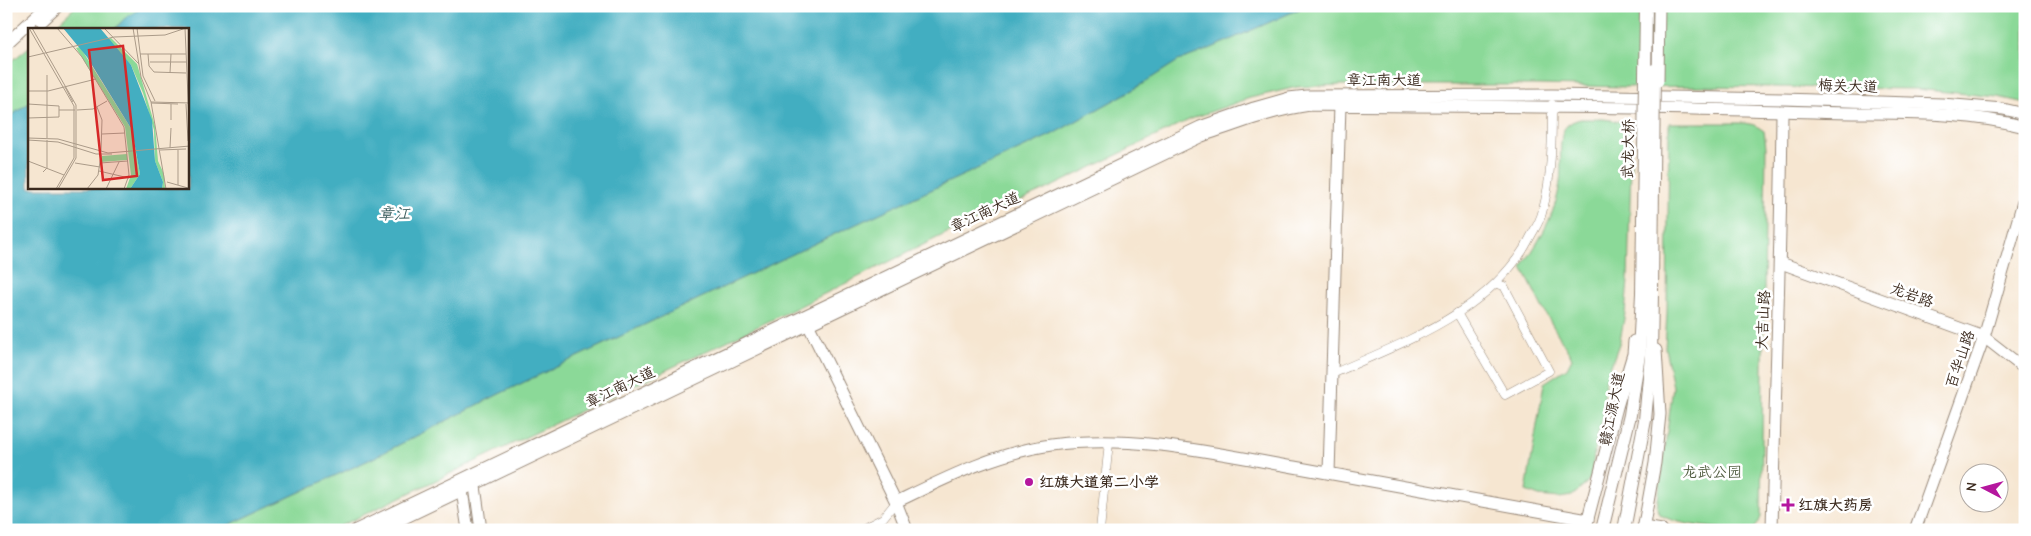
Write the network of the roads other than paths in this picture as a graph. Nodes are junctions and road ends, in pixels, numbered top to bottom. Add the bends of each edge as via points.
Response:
1 (47, 6) edge
2 (58, 6) edge
3 (1640, 6) edge
4 (1646, 6) edge
5 (1655, 6) edge
6 (1659, 6) edge
7 (35, 28) edge
8 (28, 35) edge
9 (6, 44) edge
10 (6, 54) edge
11 (1552, 100) junction
12 (1669, 102) junction
13 (1340, 106) junction
14 (1782, 111) junction
15 (2025, 114) edge
16 (2025, 127) edge
17 (2025, 195) edge
18 (1781, 263) junction
19 (1497, 284) junction
20 (1647, 293) junction
21 (1457, 313) junction
22 (806, 320) junction
23 (1984, 337) junction
24 (2025, 369) edge
25 (1332, 374) junction
26 (1109, 442) junction
27 (1330, 473) junction
28 (474, 480) junction
29 (462, 485) junction
30 (896, 502) junction
31 (1587, 525) edge
32 (1643, 528) edge
33 (356, 530) edge
34 (380, 530) edge
35 (468, 530) edge
36 (481, 530) edge
37 (860, 530) edge
38 (907, 530) edge
39 (1100, 530) edge
40 (1602, 530) edge
41 (1624, 530) edge
42 (1662, 530) edge
43 (1772, 530) edge
44 (1915, 530) edge

1 - 9 street
2 - 7 street
3 - 20 street
4 - 20 main road, 武龙大桥, bridge
5 - 20 main road, 武龙大桥, bridge
6 - 20 street, bridge
8 - 10 street
11 - 12 street, 章江南大道
11 - 13 street, 章江南大道
11 - 19 street via 1552,151 1542,216 1525,250
11 - 22 street, 章江南大道 via 1307,96 1254,108 1200,127
12 - 14 street, 梅关大道
12 - 15 street, 梅关大道 via 1942,104
13 - 22 street, 章江南大道 via 1290,108 1202,136
13 - 25 street
14 - 16 street, 梅关大道 via 1936,115 2004,121
14 - 18 street, 大吉山路
17 - 23 street, 百华山路
18 - 23 street, 龙岩路
18 - 43 street, 大吉山路
19 - 21 street
19 - 21 street via 1504,286 1550,371 1504,395
20 - 31 street
20 - 32 street via 1660,414
20 - 40 main road, 赣江源大道 via 1630,415
20 - 41 main road, 赣江源大道 via 1651,356 1645,420
21 - 25 street
22 - 28 street, 章江南大道
22 - 30 street
23 - 24 street, 龙岩路
23 - 44 street, 百华山路
25 - 27 street
26 - 27 street via 1194,449
26 - 30 street via 1052,445 1013,452 965,469
26 - 39 street
27 - 31 street
28 - 29 street, 章江南大道
28 - 36 street
29 - 33 street, 章江南大道
29 - 34 street, 章江南大道
29 - 35 street
30 - 37 street via 883,518
30 - 38 street
32 - 42 street

